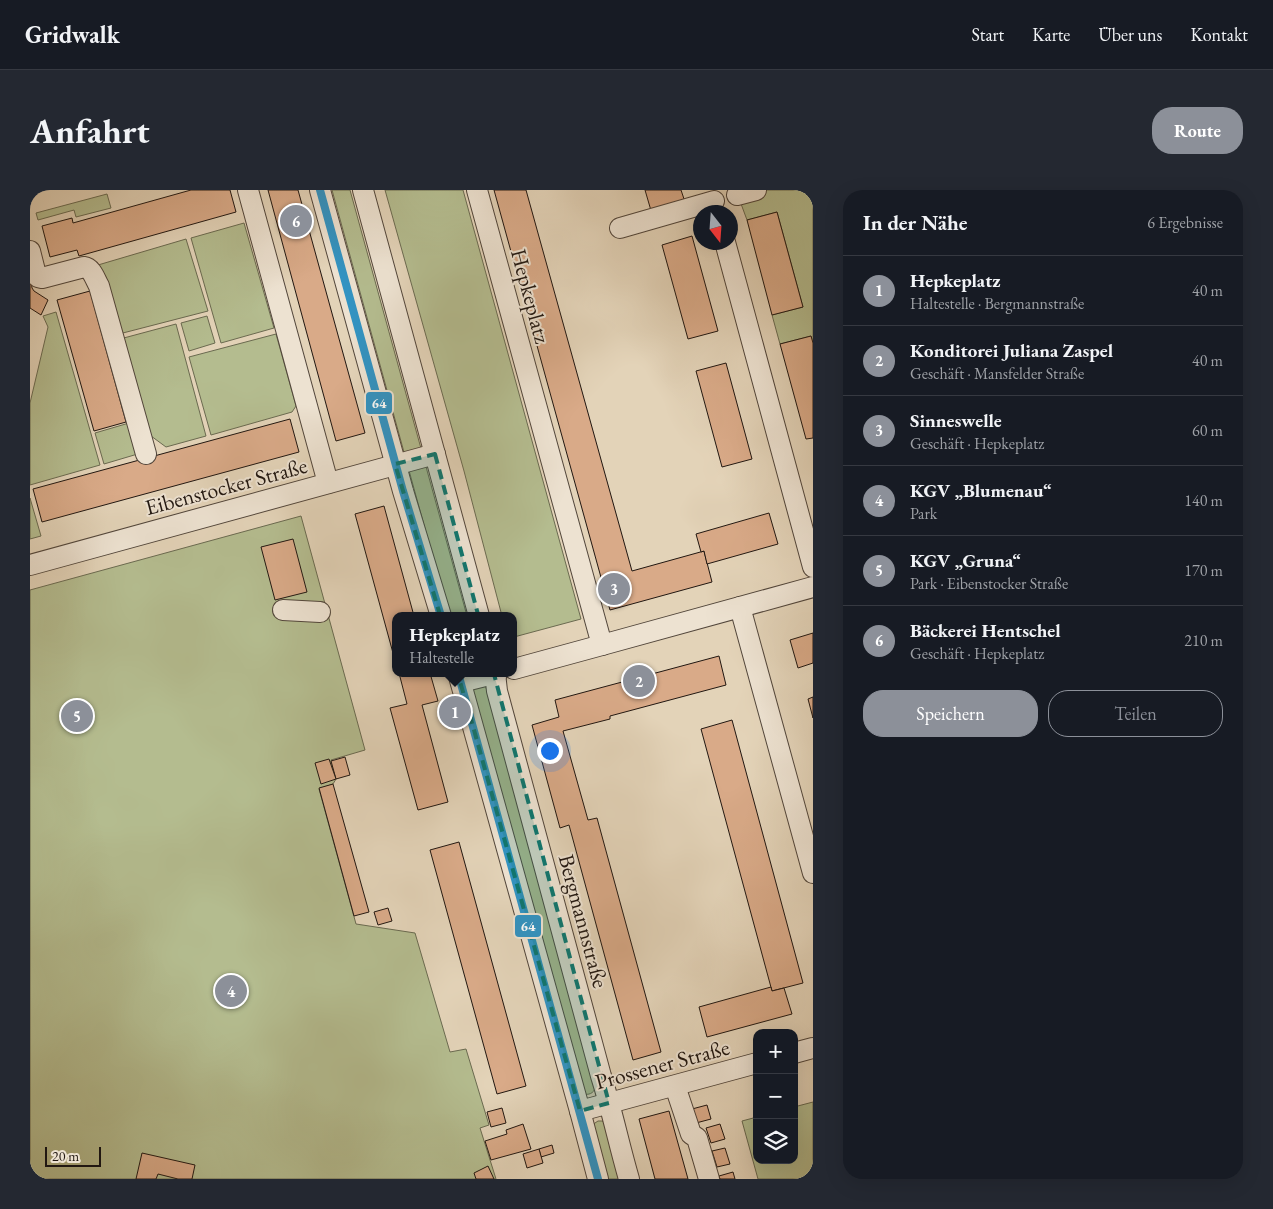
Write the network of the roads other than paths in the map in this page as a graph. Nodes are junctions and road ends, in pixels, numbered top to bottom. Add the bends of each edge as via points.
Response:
1 (248, 190) edge
2 (320, 190) edge
3 (363, 190) edge
4 (477, 190) edge
5 (714, 201) edge
6 (620, 228) dead end
7 (727, 250) edge
8 (30, 251) edge
9 (146, 454) dead end
10 (435, 454) junction
11 (396, 464) junction
12 (328, 483) junction
13 (30, 565) edge
14 (813, 566) edge
15 (813, 587) edge
16 (740, 606) junction
17 (283, 610) dead end
18 (320, 612) dead end
19 (440, 612) edge
20 (478, 612) edge
21 (602, 645) junction
22 (517, 668) edge
23 (459, 677) edge
24 (496, 677) edge
25 (813, 873) edge
26 (813, 1048) edge
27 (798, 1052) edge
28 (753, 1065) edge
29 (675, 1086) junction
30 (609, 1103) junction
31 (580, 1112) junction
32 (598, 1179) edge
33 (629, 1179) edge
34 (709, 1179) edge

1 - 12 street
2 - 11 street
3 - 10 street
4 - 21 street, Hepkeplatz
5 - 6 street
7 - 14 street
8 - 9 street via 38,277 84,267 92,273 99,286
10 - 11 street, Eibenstocker Straße
10 - 20 street
11 - 12 street, Eibenstocker Straße
11 - 19 street
12 - 13 street, Eibenstocker Straße
15 - 16 street
16 - 21 street
16 - 25 street
17 - 18 street
21 - 22 street
23 - 31 street
24 - 30 street, Bergmannstraße
26 - 27 street
28 - 29 street, Prossener Straße
29 - 30 street, Prossener Straße
29 - 34 street
30 - 31 street, Prossener Straße
30 - 33 street, Bergmannstraße
31 - 32 street

